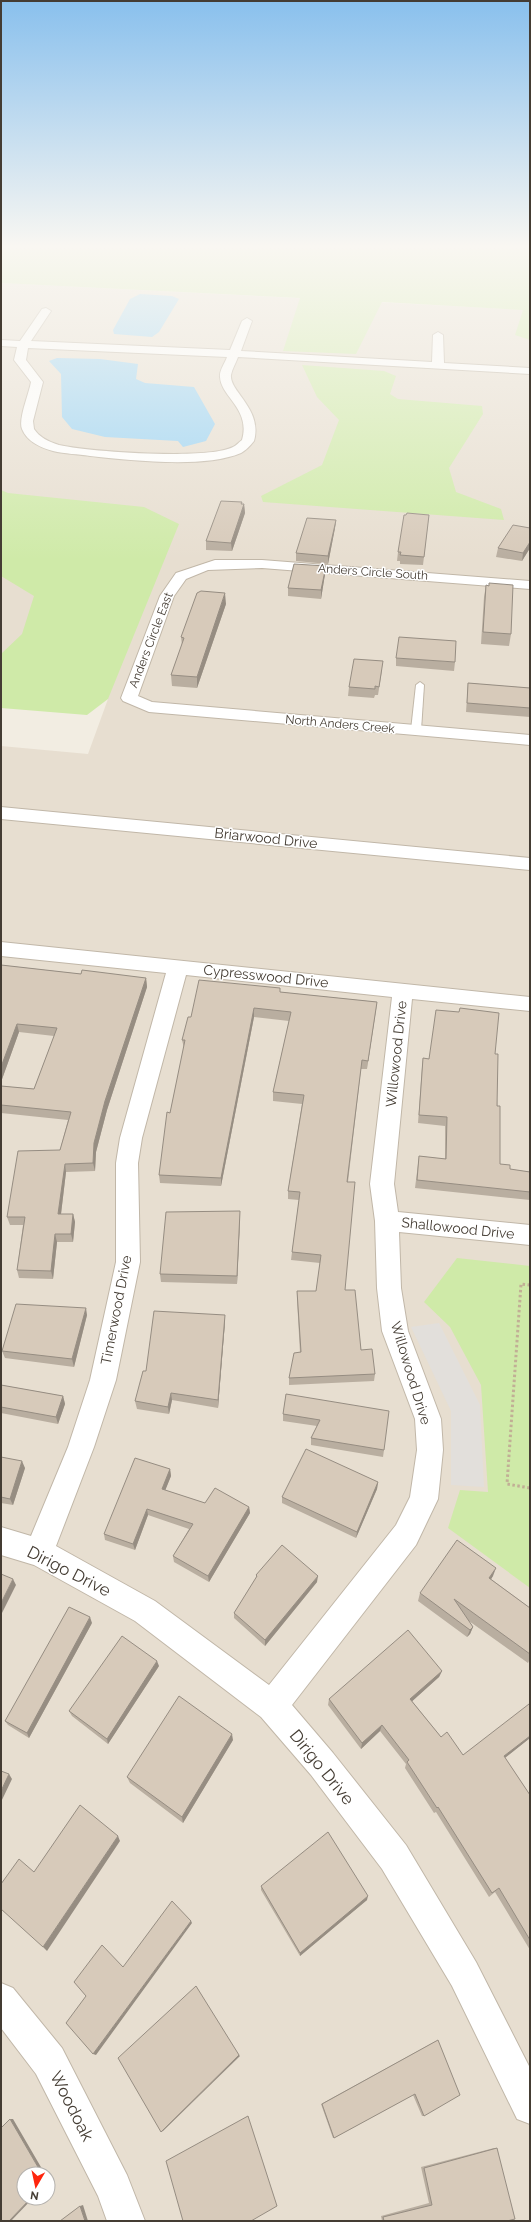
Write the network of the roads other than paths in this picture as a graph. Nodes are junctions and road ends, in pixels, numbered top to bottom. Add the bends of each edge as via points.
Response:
1 (22, 353) edge
2 (207, 353) edge
3 (438, 353) edge
4 (235, 354) junction
5 (438, 365) junction
6 (530, 371) edge
7 (192, 570) joint
8 (530, 585) edge
9 (420, 685) dead end
10 (149, 707) joint
11 (416, 730) junction
12 (530, 740) edge
13 (1, 813) edge
14 (530, 864) edge
15 (1, 949) edge
16 (178, 967) junction
17 (403, 991) junction
18 (530, 1004) edge
19 (387, 1220) junction
20 (530, 1235) edge
21 (1, 1541) edge
22 (39, 1552) junction
23 (272, 1706) junction
24 (1, 2000) edge
25 (530, 2106) edge
26 (126, 2221) edge

1 - 4 street via 20,360 37,382 28,413 28,427 30,434 39,441 56,448 81,451 191,458 228,454 242,448 248,441 249,421 227,383 226,376
2 - 4 street
3 - 5 street
4 - 5 street
5 - 6 street
7 - 8 street, Anders Circle South via 215,564 262,564
7 - 10 street, Anders Circle East via 181,576 167,596 129,698
9 - 11 lane
10 - 11 street, North Anders Creek
11 - 12 street, North Anders Creek
13 - 14 street, Briarwood Drive
15 - 16 street, Cypresswood Drive
16 - 17 street, Cypresswood Drive via 264,974
16 - 22 street, Timerwood Drive via 131,1138 127,1163 128,1262 103,1380 81,1447
17 - 18 street, Cypresswood Drive
17 - 19 street, Willowood Drive via 382,1184
19 - 20 street, Shallowood Drive
19 - 23 street, Willowood Drive via 389,1288 395,1331 428,1419 430,1450 424,1499 406,1535
21 - 22 street, Dirigo Drive
22 - 23 street, Dirigo Drive via 145,1611
23 - 25 street, Dirigo Drive via 322,1764 394,1857 464,1974
24 - 26 street, Woodoak via 49,2061 114,2188

